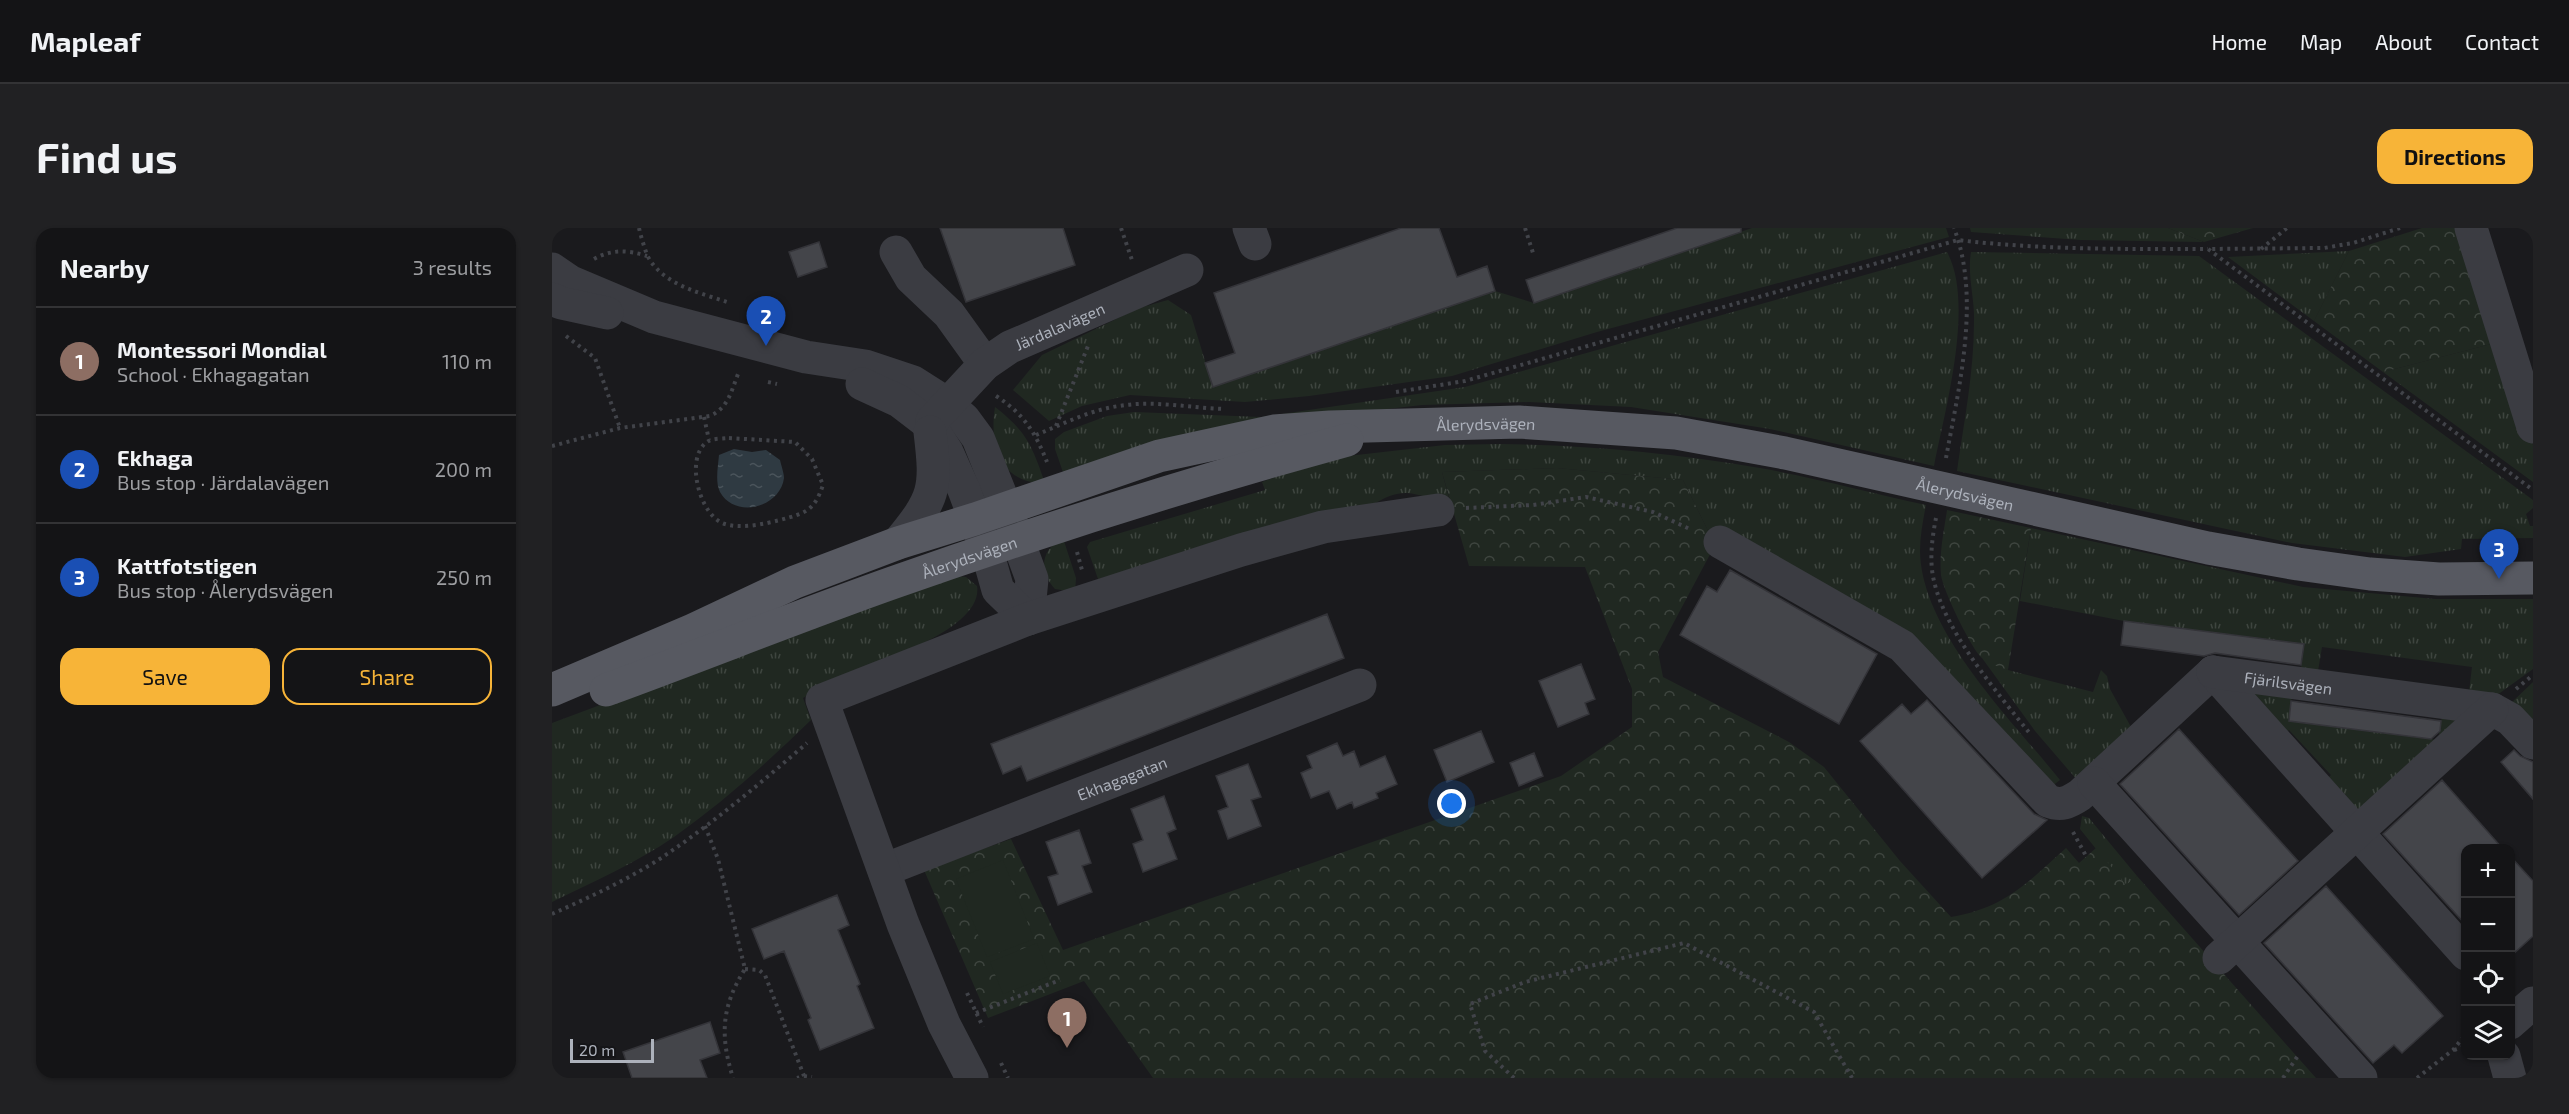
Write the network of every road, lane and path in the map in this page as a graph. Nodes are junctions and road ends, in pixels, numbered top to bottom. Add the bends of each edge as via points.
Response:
1 (1525, 228) edge
2 (1954, 228) edge
3 (2287, 228) edge
4 (2400, 228) edge
5 (2471, 228) edge
6 (1958, 240) junction
7 (2208, 249) junction
8 (2260, 249) junction
9 (896, 252) dead end
10 (1534, 256) dead end
11 (552, 269) edge
12 (1187, 270) dead end
13 (552, 299) edge
14 (1104, 305) junction
15 (654, 317) junction
16 (561, 333) dead end
17 (985, 364) junction
18 (738, 374) dead end
19 (1390, 393) dead end
20 (1229, 409) dead end
21 (937, 414) junction
22 (704, 417) junction
23 (1056, 427) junction
24 (1395, 427) junction
25 (2533, 427) edge
26 (620, 428) junction
27 (1036, 435) dead end
28 (709, 440) junction
29 (552, 446) edge
30 (1945, 468) dead end
31 (2533, 490) edge
32 (1938, 507) dead end
33 (1006, 508) junction
34 (1438, 510) joint
35 (975, 519) junction
36 (1018, 540) junction
37 (1720, 542) joint
38 (898, 543) junction
39 (987, 551) junction
40 (2533, 579) edge
41 (1028, 619) junction
42 (2213, 672) junction
43 (1360, 685) dead end
44 (552, 690) edge
45 (2492, 709) junction
46 (552, 712) edge
47 (829, 723) junction
48 (2533, 742) edge
49 (2038, 743) dead end
50 (2087, 789) junction
51 (705, 826) junction
52 (2357, 832) junction
53 (884, 870) junction
54 (552, 914) edge
55 (2228, 950) junction
56 (2464, 952) edge
57 (745, 969) junction
58 (1060, 980) dead end
59 (2533, 1003) edge
60 (976, 1013) dead end
61 (2515, 1019) edge
62 (2461, 1040) edge
63 (2461, 1048) edge
64 (2453, 1050) junction
65 (2298, 1054) dead end
66 (2505, 1060) edge
67 (804, 1076) junction
68 (812, 1077) edge
69 (733, 1078) edge
70 (797, 1078) edge
71 (972, 1078) edge
72 (1514, 1078) edge
73 (1852, 1078) edge
74 (2283, 1078) edge
75 (2361, 1078) edge
76 (2417, 1078) edge
77 (2510, 1078) edge

1 - 10 path
2 - 6 path
3 - 8 path
4 - 8 path via 2325,248
5 - 25 street
6 - 7 path via 2066,248
6 - 19 path via 1465,381
6 - 30 path via 1965,282 1963,363
7 - 8 path
7 - 31 path
9 - 17 street via 911,279 949,314
11 - 15 street via 571,282
12 - 14 street, Järdalavägen
13 - 15 street via 596,312
14 - 17 street, Järdalavägen via 1010,347
14 - 23 path
15 - 21 street via 806,357 899,401
16 - 26 path via 595,358
17 - 21 street, Järdalavägen
18 - 22 path via 727,403 719,412
20 - 23 path via 1119,406
21 - 33 street via 964,419 978,438
21 - 35 street via 947,452
21 - 38 street via 930,500
22 - 26 path
22 - 28 path
23 - 27 path
24 - 33 main road, Ålerydsvägen via 1274,431 1213,442 1159,456
24 - 36 main road, Ålerydsvägen via 1242,469
24 - 40 main road, Ålerydsvägen via 1519,422 1676,433 2298,564 2439,579
26 - 29 path
28 - 28 path via 698,450 698,487 707,510 723,524 769,522 800,515 817,504 823,485 812,459 795,442
32 - 49 path via 1932,561 1940,602 1974,660
33 - 35 main road, Ålerydsvägen
33 - 36 street
34 - 37 path via 1533,505 1586,497 1653,512
34 - 41 street via 1323,527
35 - 38 main road, Ålerydsvägen
35 - 39 street
36 - 39 main road, Ålerydsvägen
36 - 41 street via 1032,579
37 - 50 street via 1902,646 2048,801 2058,805 2068,802
38 - 44 main road, Ålerydsvägen via 795,582
39 - 41 street via 998,590
39 - 46 main road, Ålerydsvägen
41 - 47 street via 822,699
42 - 45 street, Fjärilsvägen
42 - 50 street
42 - 52 street
43 - 53 street, Ekhagagatan
45 - 48 street, Fjärilsvägen via 2510,719
45 - 52 street
47 - 51 path via 763,782
47 - 53 street
50 - 55 street
51 - 54 path via 669,853 597,894
51 - 57 path via 718,859
52 - 55 street
52 - 56 street
53 - 71 street via 944,1024
55 - 75 street
57 - 67 path via 759,970 765,975
57 - 69 path via 729,999 724,1022 726,1057
58 - 60 path
59 - 61 street
62 - 64 path
63 - 64 path
64 - 76 path
65 - 74 path
66 - 77 street
67 - 68 path
67 - 70 path
72 - 73 path via 1485,1051 1470,1004 1525,982 1684,943 1814,1012

